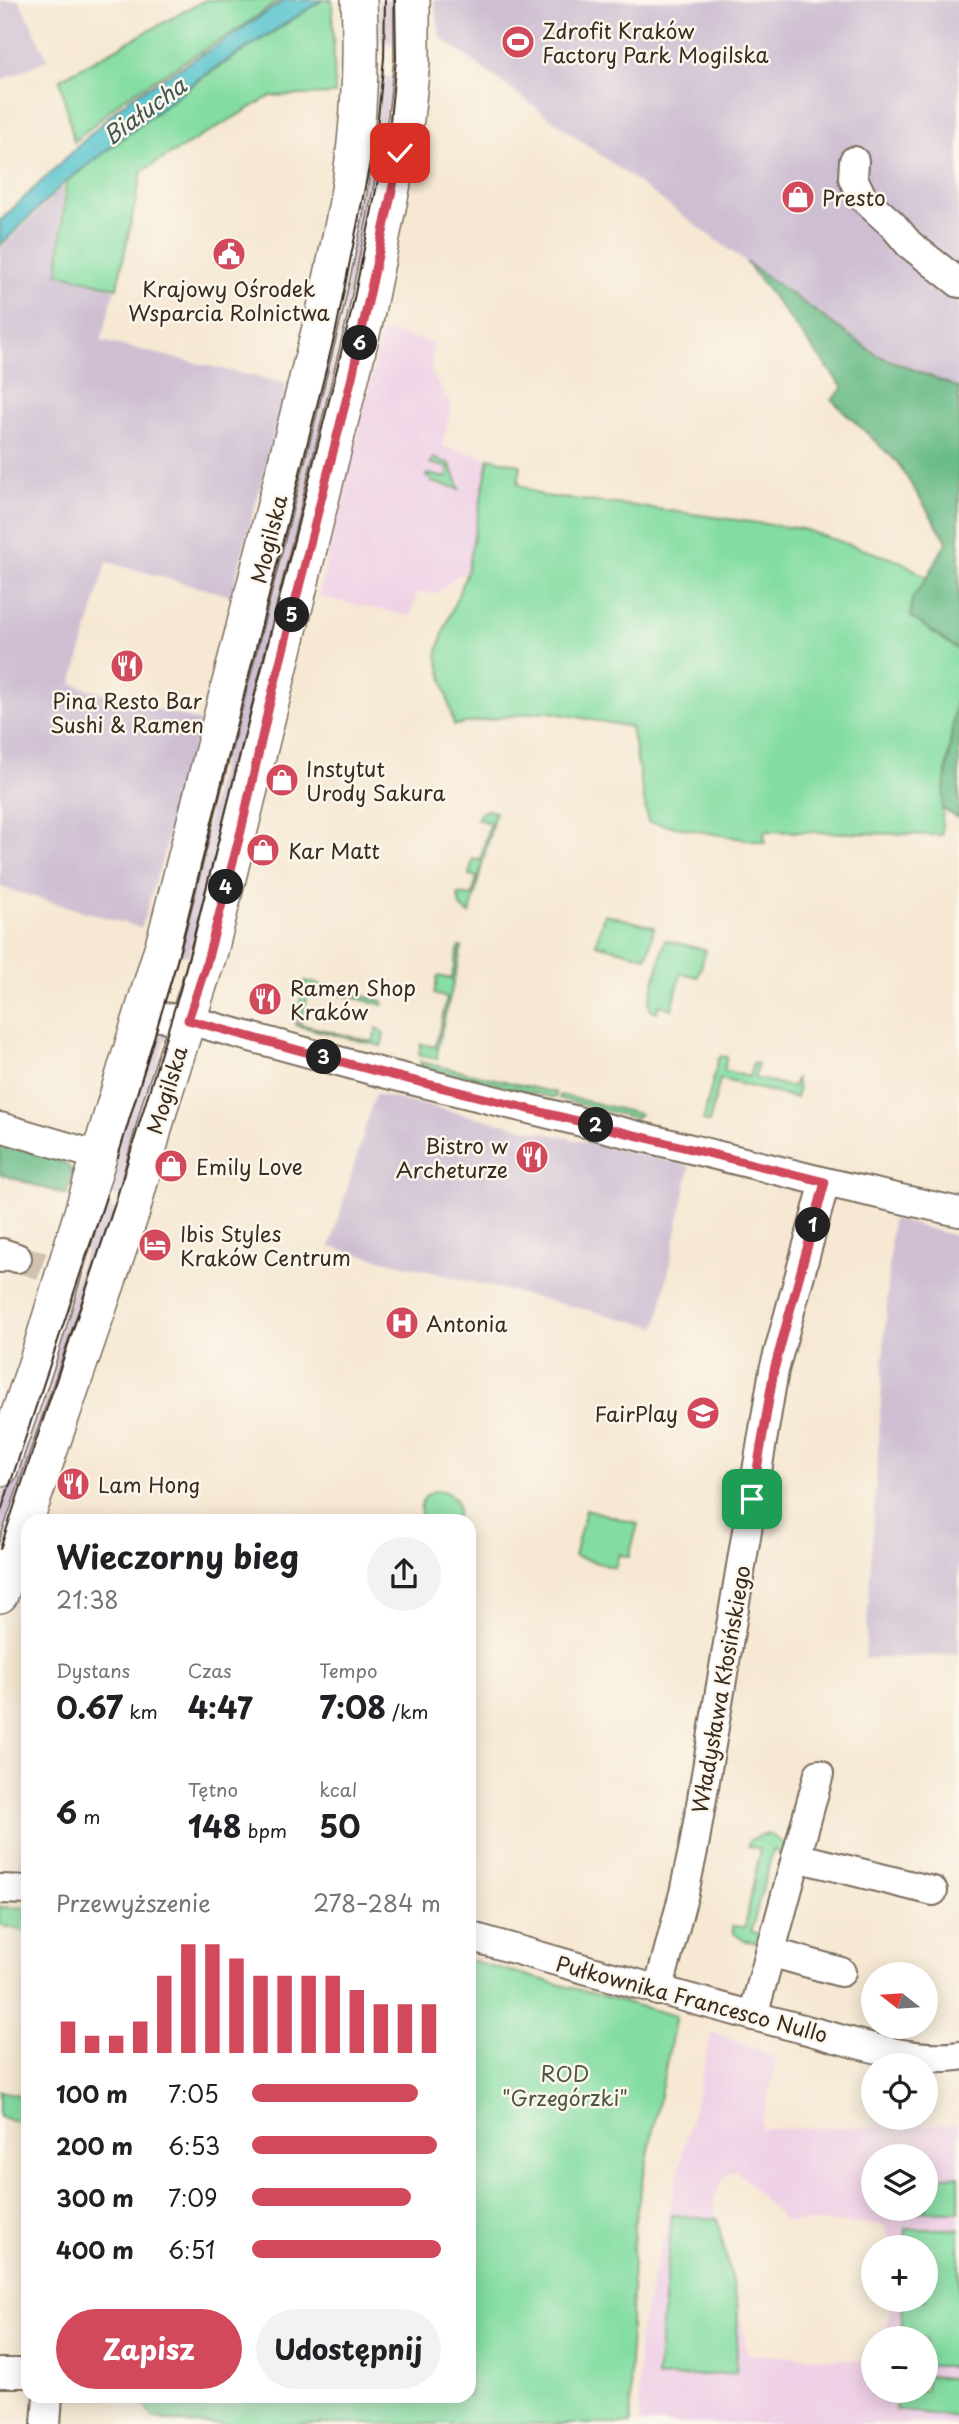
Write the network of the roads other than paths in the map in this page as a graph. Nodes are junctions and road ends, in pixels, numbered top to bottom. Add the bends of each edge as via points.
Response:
1 (359, 9) edge
2 (412, 16) edge
3 (854, 161) dead end
4 (959, 283) edge
5 (143, 1012) junction
6 (188, 1020) junction
7 (0, 1127) edge
8 (99, 1156) junction
9 (825, 1182) junction
10 (959, 1212) edge
11 (31, 1264) edge
12 (0, 1469) edge
13 (28, 1514) edge
14 (21, 1534) edge
15 (0, 1595) edge
16 (819, 1774) dead end
17 (796, 1857) junction
18 (0, 1889) edge
19 (21, 1889) edge
20 (933, 1891) dead end
21 (476, 1938) edge
22 (770, 1952) junction
23 (841, 1972) dead end
24 (658, 1991) junction
25 (753, 2016) junction
26 (959, 2056) edge
27 (0, 2373) edge
28 (21, 2373) edge
29 (48, 2403) edge
30 (46, 2424) edge

1 - 2 main road via 368,42 384,58 396,59 410,44
1 - 5 main road, Mogilska via 354,156 326,308
2 - 6 main road, Mogilska via 406,119 365,321 241,831
3 - 4 street via 853,178 862,197 909,244
5 - 6 street
5 - 8 main road, Mogilska
6 - 9 street
6 - 13 main road, Mogilska via 132,1211
7 - 8 street
8 - 11 main road, Mogilska
9 - 10 street
9 - 24 street, Władysława Kłosińskiego via 774,1370 694,1846
11 - 12 main road, Mogilska
14 - 15 main road, Mogilska
16 - 17 street
17 - 20 street
17 - 22 street
18 - 19 street
21 - 24 street, Pułkownika Francesco Nullo
22 - 23 street
22 - 25 street
24 - 25 street, Pułkownika Francesco Nullo
25 - 26 street, Pułkownika Francesco Nullo via 890,2051
27 - 28 street
29 - 30 street

